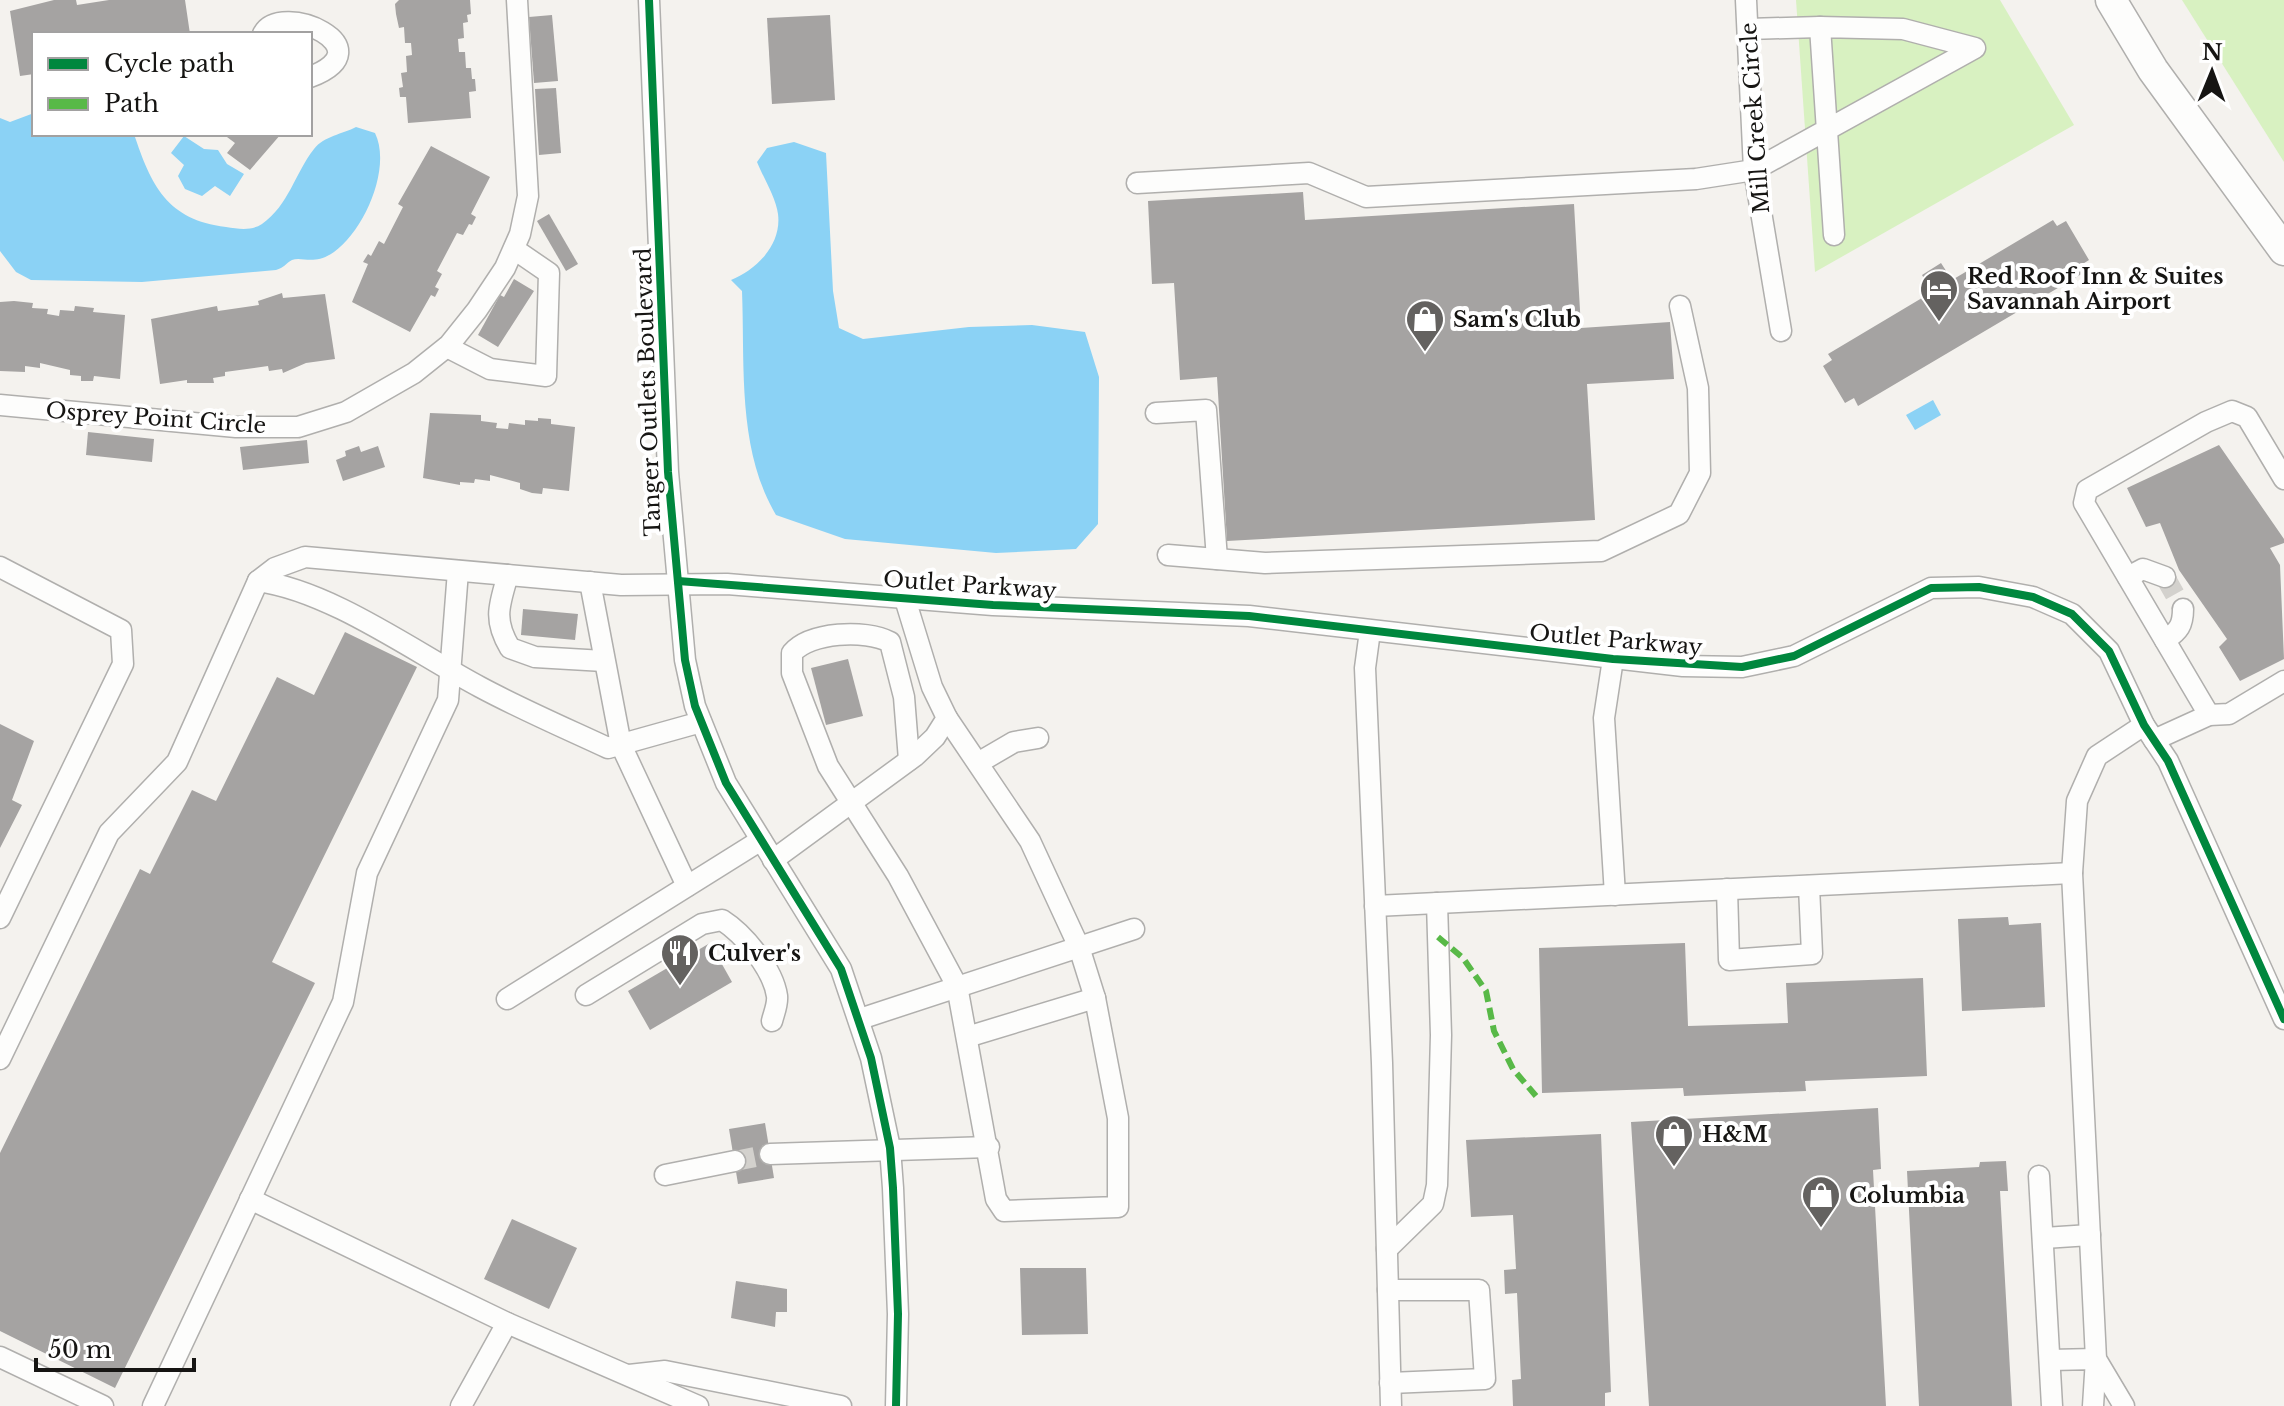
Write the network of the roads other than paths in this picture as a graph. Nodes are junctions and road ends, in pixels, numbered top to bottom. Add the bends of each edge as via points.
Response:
1 (517, 0) edge
2 (649, 0) edge
3 (1746, 0) edge
4 (2111, 0) edge
5 (1820, 27) junction
6 (1748, 29) junction
7 (264, 32) edge
8 (312, 76) edge
9 (1829, 132) junction
10 (1754, 170) junction
11 (1137, 183) dead end
12 (1834, 235) dead end
13 (514, 249) junction
14 (2284, 250) edge
15 (1680, 306) dead end
16 (1781, 331) dead end
17 (447, 347) junction
18 (0, 405) edge
19 (1156, 413) dead end
20 (2284, 479) edge
21 (1168, 555) dead end
22 (1217, 559) junction
23 (0, 567) edge
24 (458, 571) junction
25 (508, 575) junction
26 (2128, 577) junction
27 (2165, 577) dead end
28 (258, 581) junction
29 (678, 581) junction
30 (590, 582) junction
31 (905, 599) junction
32 (2183, 609) dead end
33 (1370, 631) junction
34 (2165, 640) junction
35 (1613, 659) junction
36 (604, 661) junction
37 (450, 668) junction
38 (2284, 681) edge
39 (2209, 715) junction
40 (947, 718) junction
41 (701, 722) junction
42 (2149, 732) junction
43 (1038, 738) dead end
44 (621, 745) junction
45 (909, 760) junction
46 (978, 763) junction
47 (850, 805) junction
48 (761, 840) junction
49 (773, 860) junction
50 (2072, 873) junction
51 (687, 886) junction
52 (1809, 886) junction
53 (1727, 889) junction
54 (1615, 895) junction
55 (1437, 903) junction
56 (1375, 906) junction
57 (0, 918) edge
58 (1134, 929) dead end
59 (1079, 947) junction
60 (957, 986) junction
61 (586, 995) dead end
62 (1095, 998) junction
63 (507, 999) dead end
64 (860, 1019) junction
65 (2284, 1019) edge
66 (772, 1021) dead end
67 (967, 1037) junction
68 (0, 1059) edge
69 (989, 1147) junction
70 (890, 1148) junction
71 (770, 1154) tunnel mouth
72 (735, 1161) tunnel mouth
73 (665, 1175) dead end
74 (2039, 1176) dead end
75 (250, 1199) junction
76 (2090, 1235) junction
77 (2044, 1238) junction
78 (1387, 1249) junction
79 (1388, 1290) junction
80 (507, 1323) junction
81 (0, 1357) edge
82 (2096, 1359) junction
83 (2050, 1360) junction
84 (629, 1375) junction
85 (1390, 1383) junction
86 (662, 1398) edge
87 (103, 1406) edge
88 (153, 1406) edge
89 (461, 1406) edge
90 (698, 1406) edge
91 (841, 1406) edge
92 (896, 1406) edge
93 (1391, 1406) edge
94 (2052, 1406) edge
95 (2093, 1406) edge
96 (2124, 1406) edge

1 - 13 street, Osprey Point Circle via 528,196
2 - 29 street, Tanger Outlets Boulevard via 668,472
3 - 6 street, Mill Creek Circle
4 - 14 highway via 2153,70
5 - 6 street
5 - 9 street
5 - 9 street via 1903,29 1975,48
6 - 10 street, Mill Creek Circle
7 - 8 street via 271,16 283,7 298,3 326,15 337,43 325,69
9 - 10 street
9 - 12 street
10 - 11 street via 1696,179 1366,197 1309,173
10 - 16 street, Mill Creek Circle
13 - 17 street, Osprey Point Circle
13 - 17 street via 549,273 546,376 490,369
15 - 22 street via 1698,388 1700,473 1679,514 1601,551 1265,563
17 - 18 street, Osprey Point Circle via 382,394 298,427 236,427
19 - 22 street via 1206,410
20 - 26 street via 2247,417 2232,411 2087,490 2084,503
21 - 22 street
23 - 57 street via 121,630 123,664
24 - 25 street, Outlet Parkway
24 - 28 street, Outlet Parkway via 305,557
24 - 37 street
25 - 30 street, Outlet Parkway
25 - 36 street via 499,630 510,648 535,657
26 - 27 street via 2143,569
26 - 34 street
28 - 37 street via 292,586
28 - 68 street via 177,762 109,833
29 - 30 street, Outlet Parkway
29 - 31 street, Outlet Parkway
29 - 41 street, Tanger Outlets Boulevard via 685,660
30 - 36 street
31 - 33 street, Outlet Parkway via 1249,616
31 - 40 street
32 - 34 street via 2183,623
33 - 35 street, Outlet Parkway
33 - 56 street via 1365,668
34 - 39 street
35 - 42 street, Outlet Parkway via 1742,667 1794,656 1931,588 1979,587 2033,597 2072,614 2109,651
35 - 54 street via 1604,718
36 - 44 street
37 - 44 street via 608,748
37 - 75 street via 448,700 367,873 343,1002
38 - 39 street via 2229,714
39 - 42 street
40 - 45 street
40 - 46 street
41 - 44 street
41 - 48 street, Tanger Outlets Boulevard via 726,783
42 - 50 street via 2097,756 2077,801
42 - 65 street, Outlet Parkway via 2168,761
43 - 46 street via 1014,742
44 - 51 street
45 - 47 street
45 - 47 street via 904,697 890,642 878,636 801,642 792,653 792,673 828,766
46 - 59 street via 1030,841
47 - 49 street
47 - 60 street via 898,876
48 - 49 street, Tanger Outlets Boulevard
48 - 51 street
49 - 64 street, Tanger Outlets Boulevard via 841,969
50 - 52 street
50 - 76 street
51 - 63 street
52 - 53 street
52 - 53 street via 1812,954 1729,960
53 - 54 street
54 - 55 street
55 - 56 street
55 - 78 street via 1437,1185 1433,1204
56 - 78 street
58 - 59 street
59 - 60 street
59 - 62 street
60 - 64 street
60 - 67 street
61 - 66 street via 702,924 722,920 739,930 774,984 778,1000
62 - 67 street
62 - 69 street via 1118,1118 1118,1207 1004,1211 996,1199
64 - 70 street, Tanger Outlets Boulevard
67 - 69 street
69 - 70 street
70 - 71 street
70 - 92 street, Tanger Outlets Boulevard via 898,1314
72 - 73 street
74 - 77 street
75 - 80 street
75 - 88 street
76 - 77 street
76 - 82 street
77 - 83 street
78 - 79 street
79 - 85 street
79 - 85 street via 1479,1290 1485,1379
80 - 84 street
80 - 89 street
81 - 87 street
82 - 83 street
82 - 95 street
82 - 96 street
83 - 94 street
84 - 86 street
84 - 91 street via 665,1371
85 - 93 street
86 - 90 street

